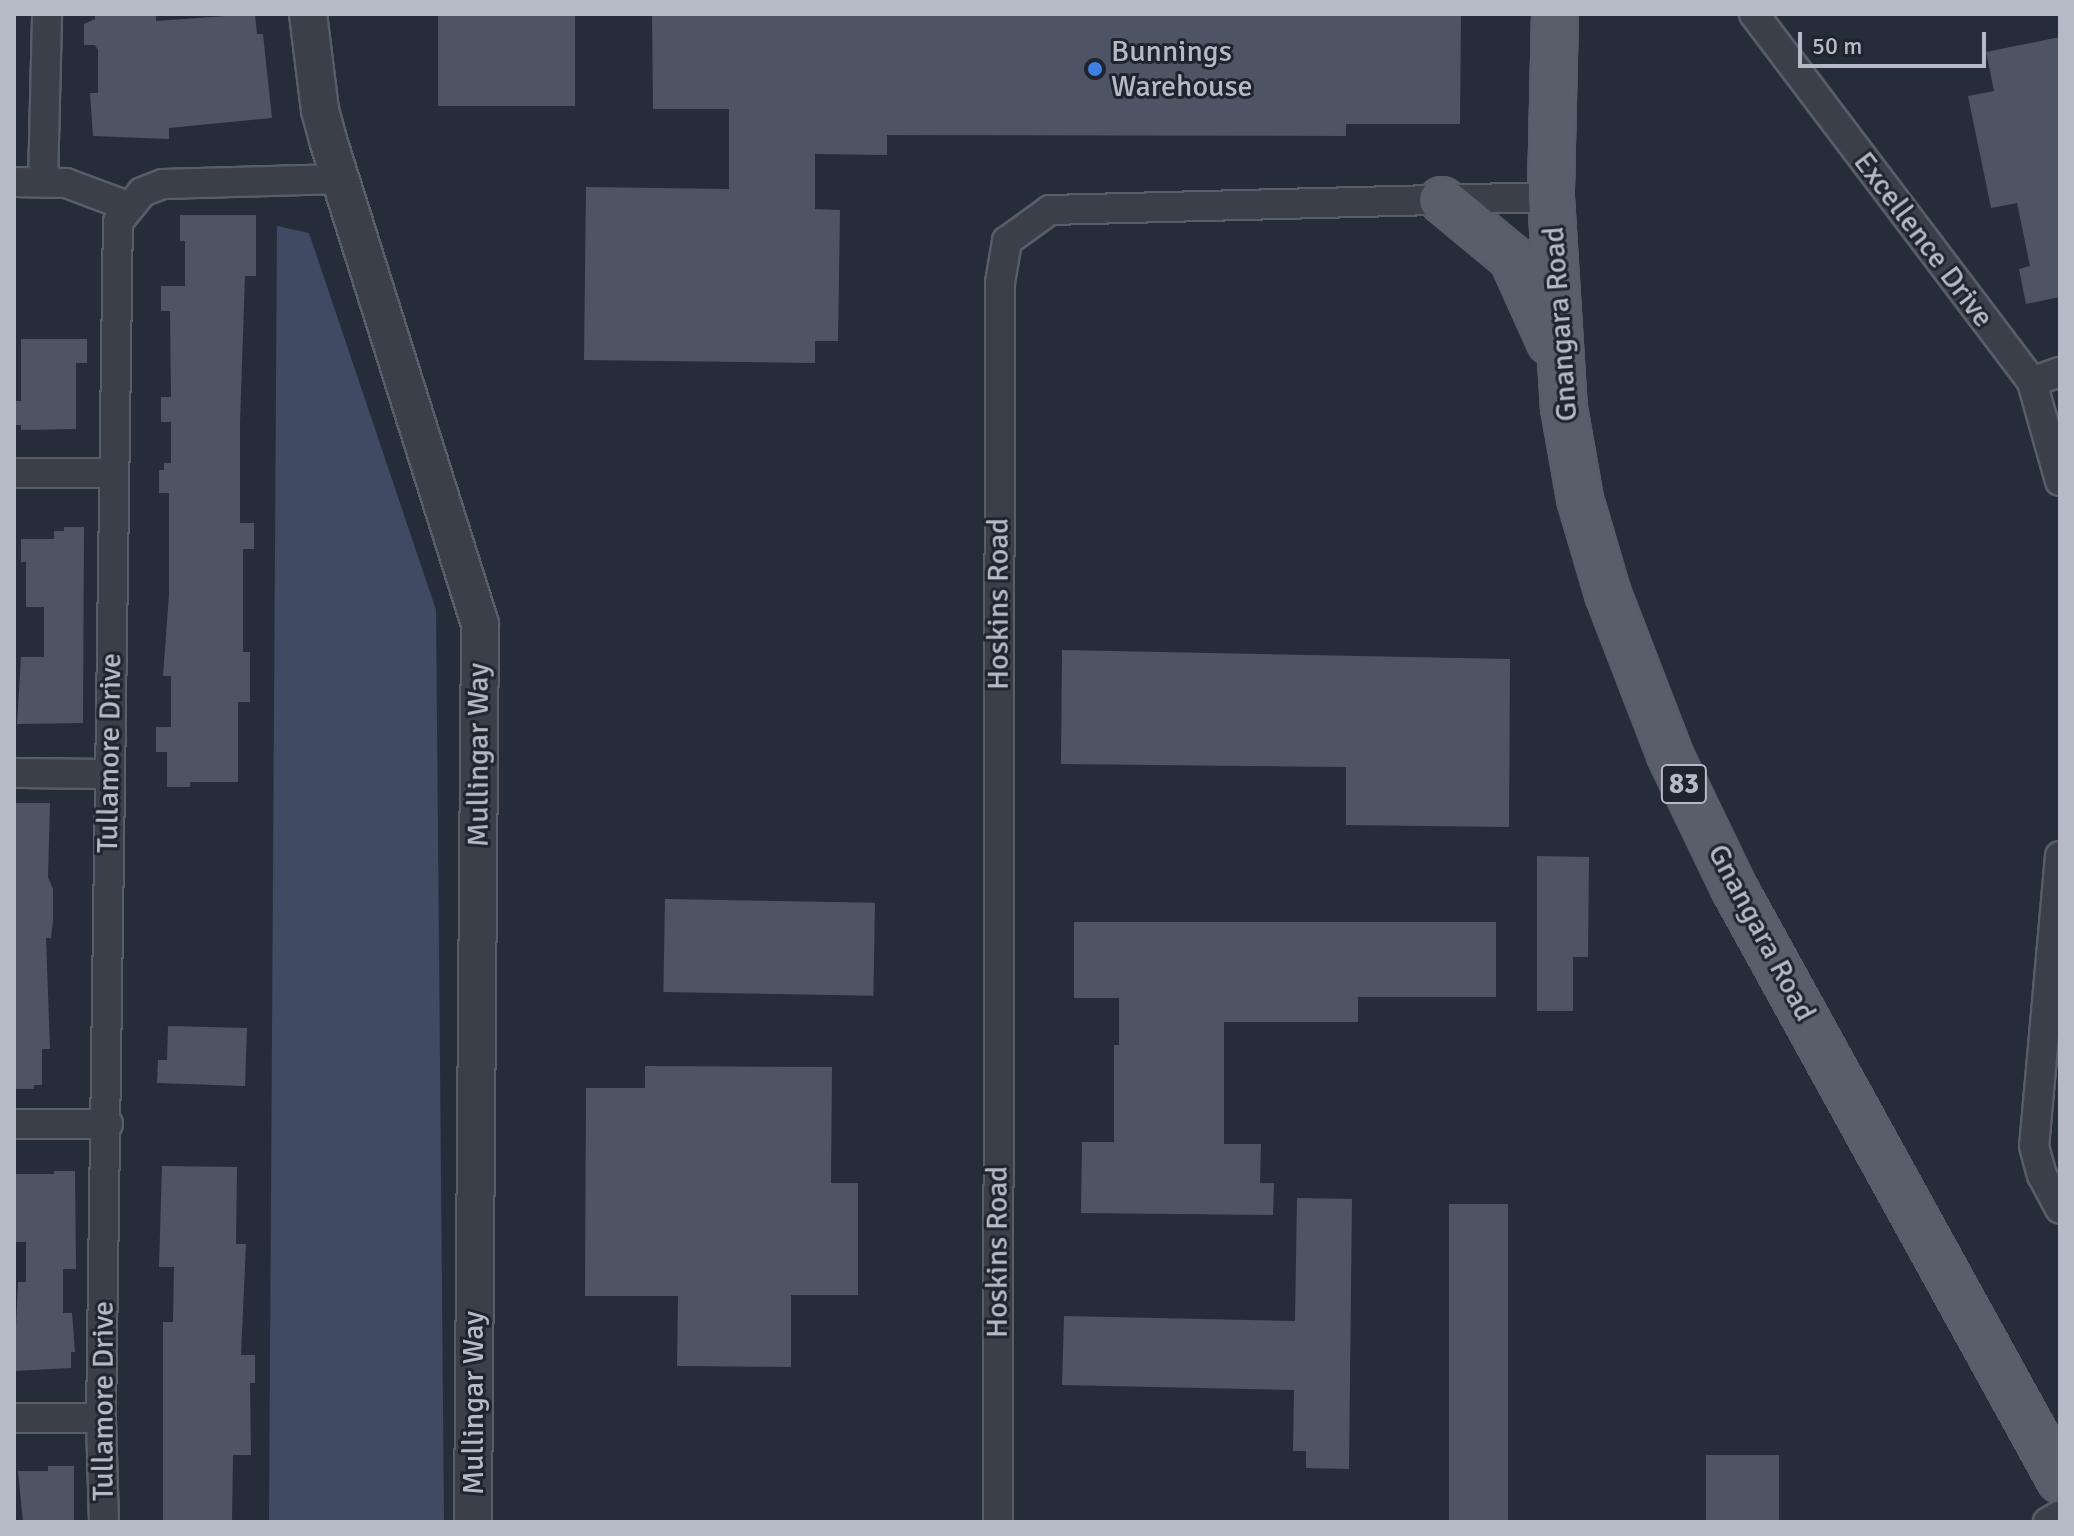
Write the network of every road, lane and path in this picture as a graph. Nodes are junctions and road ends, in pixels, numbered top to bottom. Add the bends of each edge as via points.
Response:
1 (47, 14) edge
2 (308, 14) edge
3 (1555, 14) edge
4 (1754, 14) edge
5 (340, 179) junction
6 (14, 182) edge
7 (43, 182) junction
8 (1551, 197) junction
9 (1442, 200) junction
10 (128, 206) junction
11 (1561, 366) junction
12 (2060, 372) edge
13 (2032, 382) junction
14 (14, 473) edge
15 (114, 473) junction
16 (2060, 481) edge
17 (14, 773) edge
18 (110, 774) junction
19 (2060, 856) edge
20 (2054, 996) edge
21 (14, 1124) edge
22 (108, 1124) junction
23 (2060, 1209) edge
24 (14, 1418) edge
25 (101, 1418) junction
26 (2060, 1480) edge
27 (2060, 1515) edge
28 (104, 1522) edge
29 (473, 1522) edge
30 (998, 1522) edge
31 (2048, 1522) edge

1 - 7 street
2 - 5 street, Mullingar Way via 320,110
3 - 8 main road, Gnangara Road / 83
4 - 13 street, Excellence Drive
5 - 10 street via 163,184 142,192
5 - 29 street, Mullingar Way via 480,624
6 - 7 street
7 - 10 street via 85,189
8 - 9 street, Hoskins Road
8 - 11 main road, Gnangara Road / 83
9 - 11 main road via 1512,258
9 - 30 street, Hoskins Road via 1050,210 1007,241 1000,283
10 - 15 street, Tullamore Drive via 116,239
11 - 26 main road, Gnangara Road / 83 via 1580,499 1608,594 1670,755 1734,888
12 - 13 street
13 - 16 street, Excellence Drive
14 - 15 street
15 - 18 street, Tullamore Drive
17 - 18 street
18 - 22 street, Tullamore Drive
19 - 20 street
20 - 23 street via 2034,1146
21 - 22 street
22 - 25 street, Tullamore Drive
24 - 25 street
25 - 28 street, Tullamore Drive
27 - 31 street

